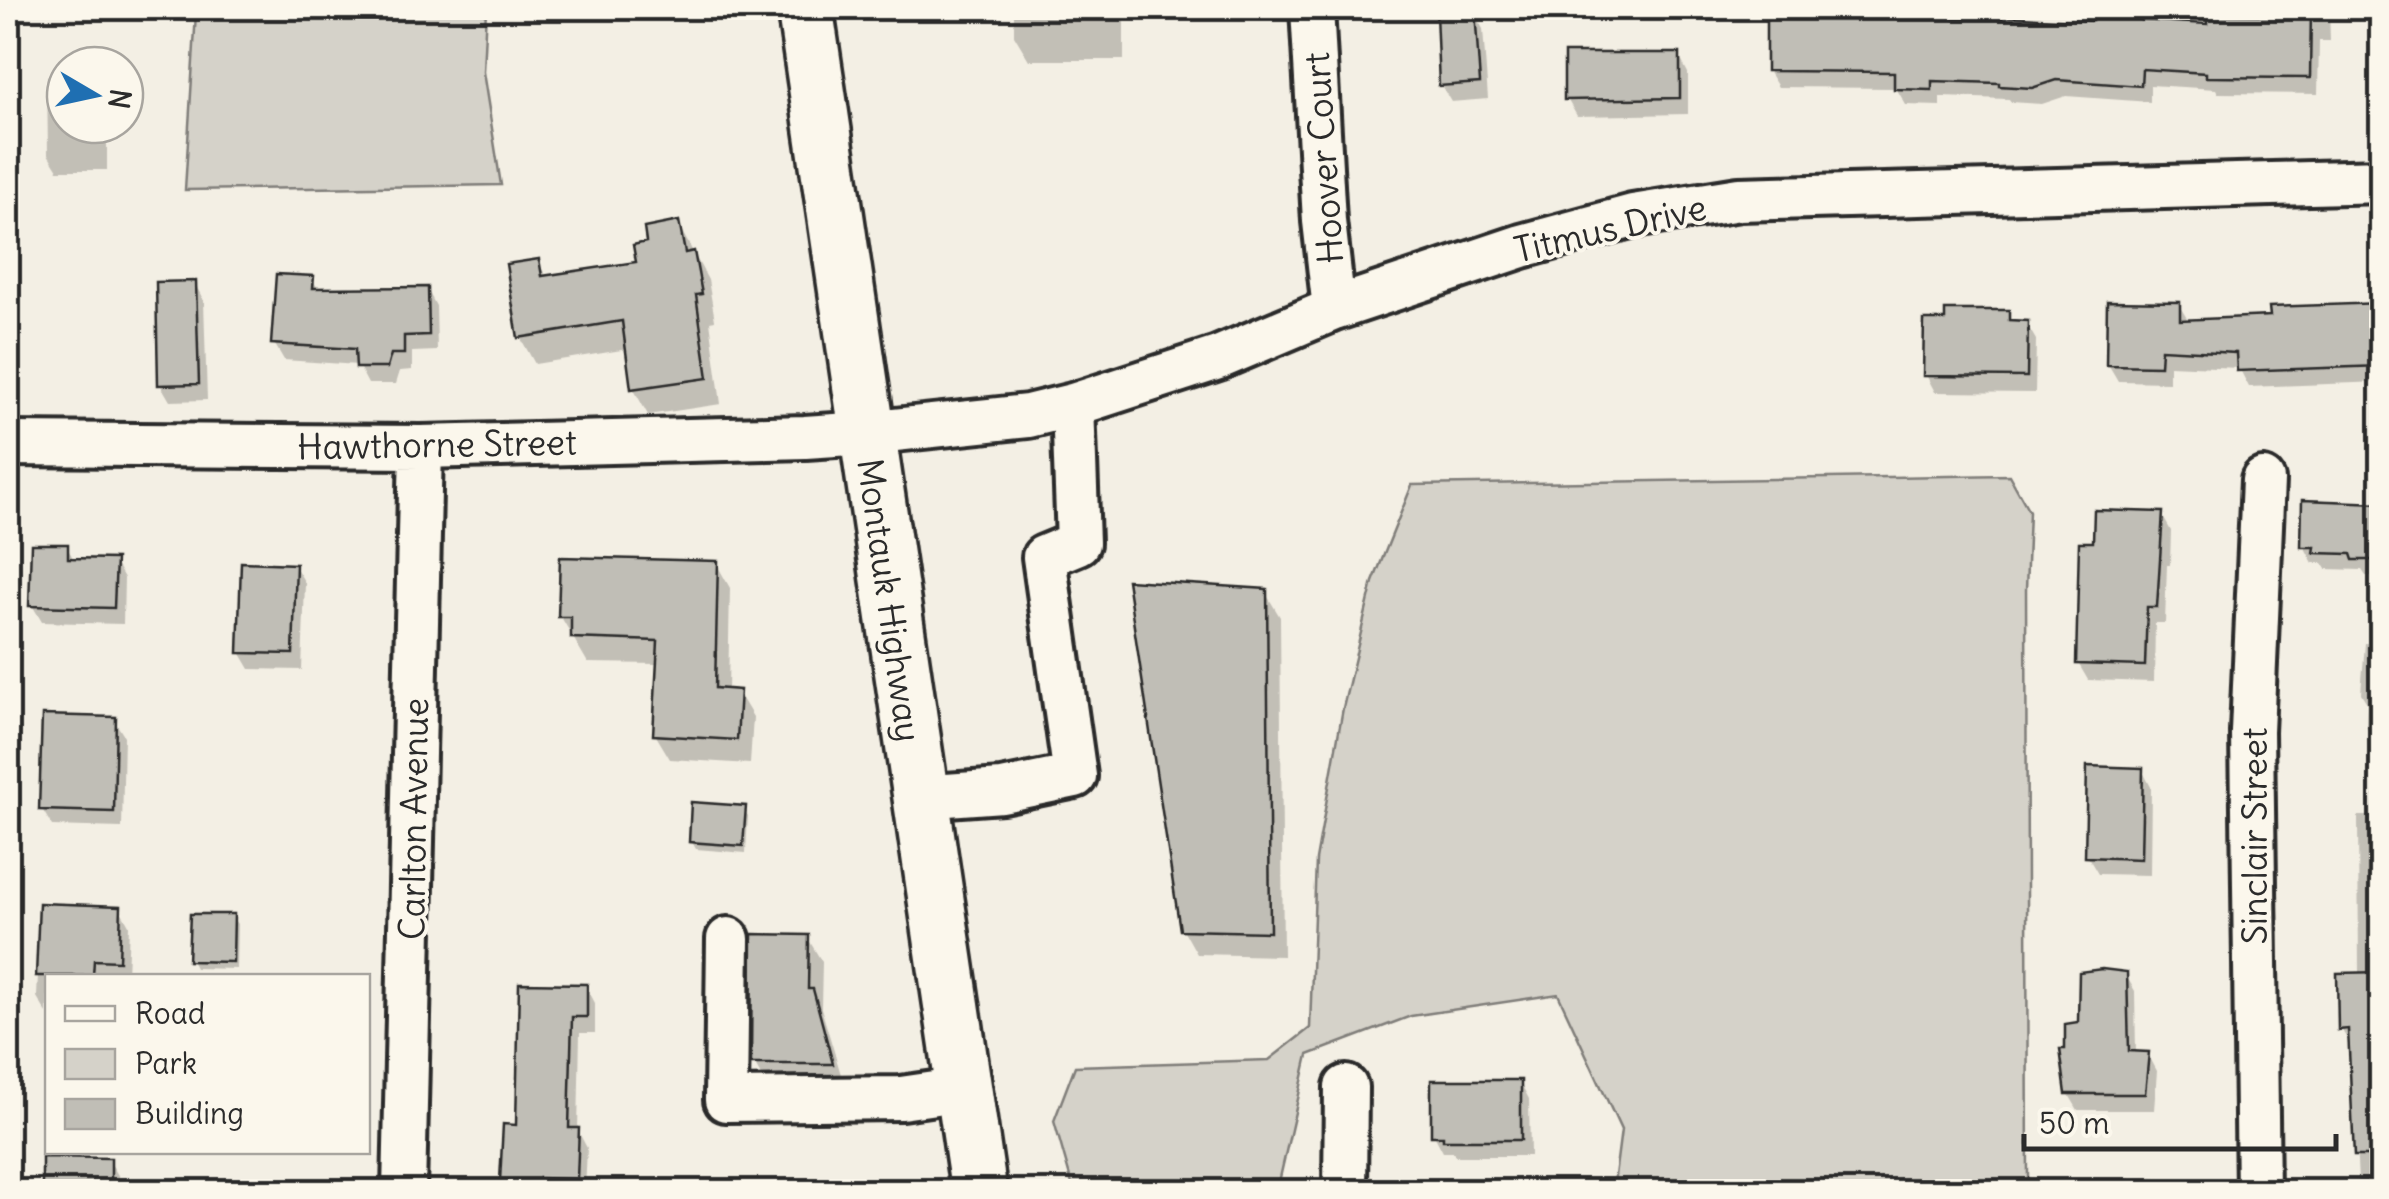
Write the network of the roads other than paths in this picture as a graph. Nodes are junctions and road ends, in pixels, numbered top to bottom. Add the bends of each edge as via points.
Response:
1 (804, 8) edge
2 (1312, 8) edge
3 (2382, 181) edge
4 (1334, 309) junction
5 (1073, 405) junction
6 (866, 433) junction
7 (8, 444) edge
8 (421, 447) junction
9 (2262, 480) dead end
10 (918, 797) junction
11 (728, 939) dead end
12 (1346, 1087) dead end
13 (963, 1089) junction
14 (404, 1192) edge
15 (979, 1192) edge
16 (1345, 1192) edge
17 (2258, 1192) edge

1 - 6 main road, Montauk Highway
2 - 4 street, Hoover Court
3 - 4 street, Titmus Drive via 1739,199 1632,216
4 - 5 street, Titmus Drive via 1218,358
5 - 6 street, Titmus Drive
5 - 10 street via 1078,543 1044,557 1076,776 1002,791
6 - 8 street, Hawthorne Street
6 - 10 main road, Montauk Highway
7 - 8 street, Hawthorne Street
8 - 14 street, Carlton Avenue
9 - 17 street, Sinclair Street via 2252,732
10 - 13 main road, Montauk Highway
11 - 13 street via 726,1100 901,1098
12 - 16 street
13 - 15 main road, Montauk Highway

